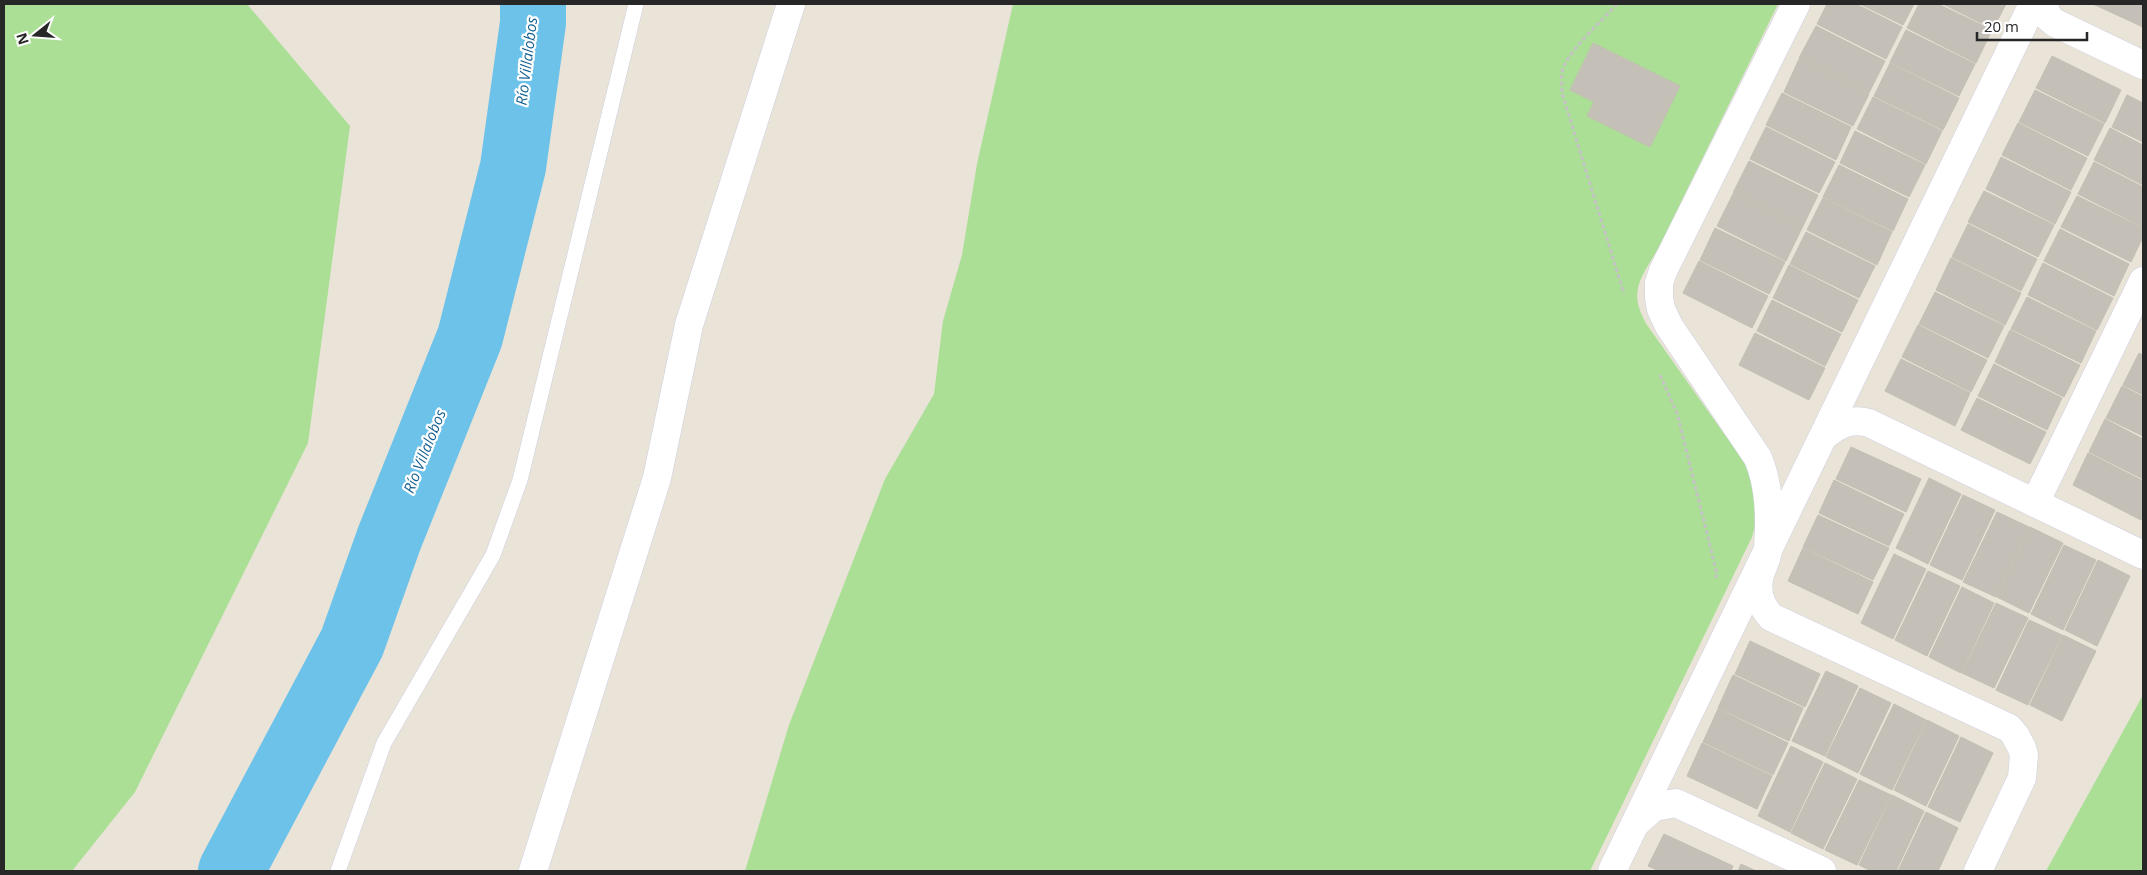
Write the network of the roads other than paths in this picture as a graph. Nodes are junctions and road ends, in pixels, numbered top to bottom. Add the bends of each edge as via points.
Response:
1 (636, 4) edge
2 (791, 4) edge
3 (1796, 4) edge
4 (2033, 4) edge
5 (2042, 4) edge
6 (2143, 65) edge
7 (2143, 281) edge
8 (1824, 436) junction
9 (2035, 503) junction
10 (1768, 552) junction
11 (2143, 555) edge
12 (1632, 827) junction
13 (338, 871) edge
14 (533, 871) edge
15 (1612, 871) edge
16 (1822, 871) edge
17 (1978, 871) edge

1 - 13 lane via 520,480 493,555 384,743
2 - 14 street via 689,325 657,478
3 - 10 street via 1659,283 1661,309 1669,326 1758,458 1767,487
4 - 8 street
5 - 6 street via 2055,24
7 - 9 street
8 - 9 street via 1845,423 1869,423
8 - 10 street
9 - 11 street
10 - 12 street
10 - 17 street via 1760,573 1759,589 1762,605 1771,617 2009,728 2016,735 2024,755 2022,778
12 - 15 street
12 - 16 street via 1654,807 1676,802

